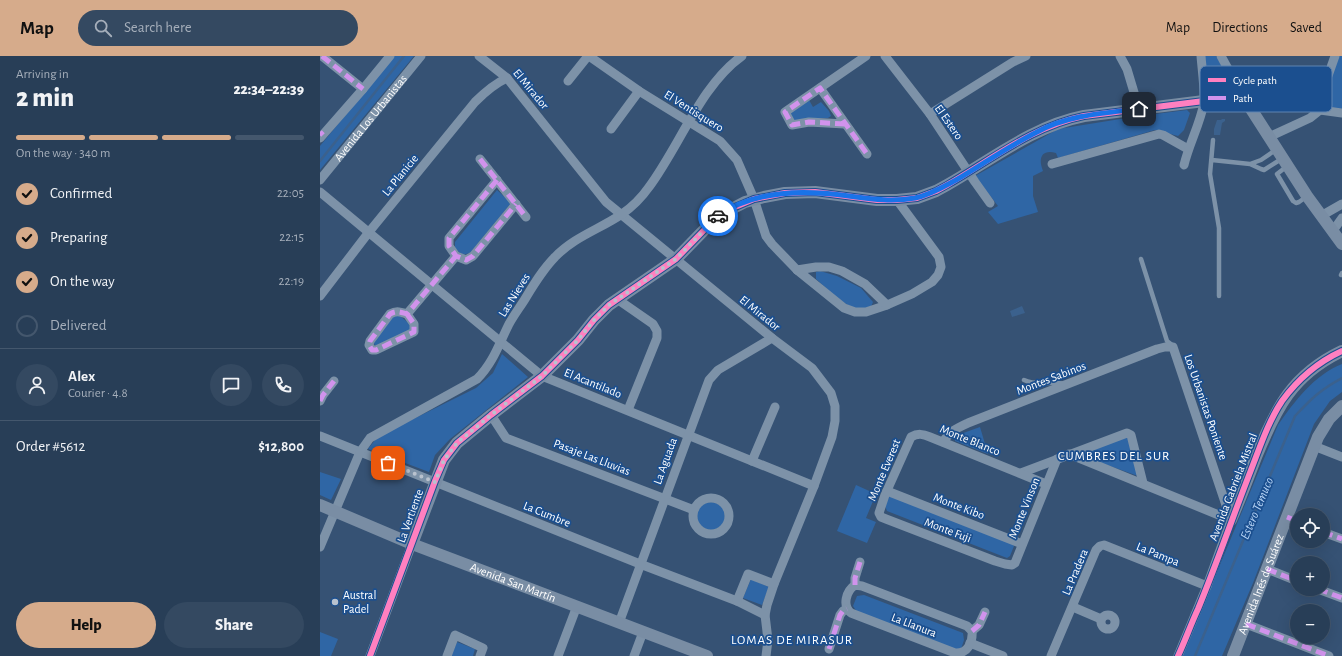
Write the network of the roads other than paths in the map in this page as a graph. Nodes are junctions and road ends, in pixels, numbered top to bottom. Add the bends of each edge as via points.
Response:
1 (322, 56) edge
2 (390, 56) edge
3 (421, 56) edge
4 (479, 56) edge
5 (588, 56) edge
6 (742, 56) edge
7 (866, 56) edge
8 (885, 56) edge
9 (1026, 56) edge
10 (1120, 56) edge
11 (1201, 56) edge
12 (1220, 56) edge
13 (1335, 56) edge
14 (1011, 59) edge
15 (1202, 66) edge
16 (1226, 66) edge
17 (1331, 66) edge
18 (507, 78) junction
19 (568, 81) dead end
20 (820, 88) junction
21 (363, 89) junction
22 (639, 91) junction
23 (1200, 101) edge
24 (1139, 109) junction
25 (1201, 112) edge
26 (1253, 112) edge
27 (1318, 112) edge
28 (1332, 112) edge
29 (1342, 113) edge
30 (930, 114) junction
31 (690, 121) junction
32 (845, 124) junction
33 (611, 129) dead end
34 (321, 135) edge
35 (1269, 137) junction
36 (1213, 140) dead end
37 (1188, 149) junction
38 (867, 154) dead end
39 (1283, 158) junction
40 (480, 159) dead end
41 (1212, 160) junction
42 (1052, 164) dead end
43 (1250, 164) junction
44 (1184, 165) dead end
45 (969, 172) junction
46 (320, 180) edge
47 (497, 180) junction
48 (320, 192) edge
49 (754, 199) junction
50 (897, 200) junction
51 (990, 203) dead end
52 (516, 204) junction
53 (1342, 204) edge
54 (621, 215) junction
55 (1321, 216) junction
56 (526, 217) dead end
57 (1342, 218) edge
58 (369, 232) junction
59 (1332, 232) junction
60 (1342, 244) edge
61 (456, 256) junction
62 (676, 259) junction
63 (1141, 259) dead end
64 (797, 270) junction
65 (432, 284) junction
66 (320, 296) edge
67 (1219, 296) dead end
68 (617, 299) junction
69 (887, 305) junction
70 (407, 314) junction
71 (772, 338) junction
72 (501, 342) junction
73 (1173, 347) junction
74 (1342, 351) edge
75 (542, 376) junction
76 (1024, 380) dead end
77 (334, 381) dead end
78 (1066, 385) junction
79 (320, 401) edge
80 (1342, 406) edge
81 (775, 407) dead end
82 (628, 410) junction
83 (491, 415) junction
84 (688, 435) junction
85 (320, 436) edge
86 (911, 437) joint
87 (943, 442) junction
88 (1314, 446) junction
89 (360, 452) junction
90 (1069, 454) junction
91 (1342, 457) edge
92 (1057, 460) junction
93 (752, 461) junction
94 (1021, 473) junction
95 (435, 482) junction
96 (1143, 483) junction
97 (1046, 484) junction
98 (814, 486) junction
99 (887, 491) junction
100 (664, 498) junction
101 (320, 505) edge
102 (1295, 508) edge
103 (694, 510) dead end
104 (334, 511) junction
105 (879, 512) joint
106 (1231, 520) junction
107 (1290, 523) edge
108 (1330, 535) edge
109 (1342, 539) edge
110 (412, 544) junction
111 (1022, 544) junction
112 (1100, 546) joint
113 (320, 547) edge
114 (860, 562) dead end
115 (640, 564) junction
116 (1012, 565) joint
117 (1267, 569) junction
118 (1290, 578) edge
119 (774, 584) junction
120 (855, 585) junction
121 (1207, 586) junction
122 (1330, 594) edge
123 (1342, 598) edge
124 (737, 601) junction
125 (577, 606) junction
126 (1072, 607) junction
127 (847, 609) junction
128 (985, 612) dead end
129 (765, 615) junction
130 (1101, 618) dead end
131 (618, 623) junction
132 (1246, 624) junction
133 (972, 631) junction
134 (643, 632) junction
135 (970, 643) junction
136 (829, 649) dead end
137 (370, 656) edge
138 (446, 656) edge
139 (480, 656) edge
140 (558, 656) edge
141 (634, 656) edge
142 (706, 656) edge
143 (766, 656) edge
144 (1003, 656) edge
145 (1051, 656) edge
146 (1178, 656) edge
147 (1233, 656) edge
148 (1329, 656) edge

1 - 21 street
2 - 21 street, Avenida Los Urbanistas
3 - 46 street, Avenida Los Urbanistas
4 - 18 street, El Mirador
5 - 19 street
5 - 22 street, El Ventisquero
6 - 31 street, Las Nieves via 706,94
7 - 20 street
8 - 30 street, El Estero
9 - 14 street
10 - 24 street via 1127,69
11 - 15 street
12 - 16 street
13 - 17 street
14 - 30 street
18 - 54 street, El Mirador via 606,202
18 - 58 street, La Planicie via 485,91 475,102
20 - 32 street
20 - 32 street via 785,112 792,125 809,122
21 - 34 street, Avenida Los Urbanistas
22 - 31 street, El Ventisquero
22 - 33 street
23 - 24 street, La Vertiente
24 - 45 street, La Vertiente via 1084,116 1057,123 1036,132
25 - 37 street
26 - 35 street
27 - 35 street
28 - 29 street
30 - 45 street, El Estero
31 - 49 street, El Ventisquero via 720,141 737,160
31 - 54 street, Las Nieves via 649,186
32 - 38 street
35 - 39 street
36 - 41 lane
37 - 42 street via 1160,134
37 - 44 street
39 - 43 lane
39 - 43 lane via 1264,170
39 - 55 street
40 - 47 street
41 - 43 lane
41 - 67 lane via 1210,174 1220,236
45 - 50 street, La Vertiente via 927,195
45 - 51 street, El Estero
47 - 52 street
47 - 61 street via 449,238 449,246
48 - 58 street, El Acantilado
49 - 50 street, La Vertiente via 800,192
49 - 62 street, La Vertiente via 720,215
49 - 64 street, El Ventisquero via 766,236
50 - 69 street, El Ventisquero via 939,257 940,266 938,275 932,282
52 - 56 street
52 - 61 street via 473,256 466,260
53 - 55 street
54 - 62 street, El Mirador
54 - 72 street, Las Nieves via 585,234 556,255 543,270 510,322
55 - 59 street
57 - 59 street
58 - 65 street, El Acantilado
58 - 66 street, La Planicie
59 - 60 street
61 - 65 street
62 - 68 street, La Vertiente
62 - 71 street, El Mirador
63 - 73 lane via 1166,341
64 - 69 street via 816,267 842,271 865,284
64 - 69 street, El Ventisquero via 849,310 866,312
65 - 70 street
65 - 72 street, El Acantilado
68 - 75 street, La Vertiente via 602,311 578,340
68 - 82 street via 653,324 657,331 657,338
70 - 70 street via 400,311 390,314 370,341 372,350 414,332 414,324
71 - 84 street, La Aguada via 714,374
71 - 98 street, El Mirador via 812,368 831,393 835,406 832,437
72 - 75 street, El Acantilado
72 - 89 street, Las Nieves via 490,363 477,379 370,438
73 - 78 street, Montes Sabinos via 1157,349
73 - 106 street, Los Urbanistas Poniente
74 - 106 street, Avenida Gabriela Mistral via 1308,372 1282,401 1269,425
75 - 82 street, El Acantilado
75 - 83 street, La Vertiente
76 - 78 lane via 1032,383 1055,382
77 - 79 street
78 - 87 street, Montes Sabinos via 954,429
80 - 88 street, Avenida Inés de Suárez via 1326,423
81 - 93 street
82 - 84 street, El Acantilado
83 - 95 street, La Vertiente via 457,443 444,460
83 - 100 street, Pasaje Las Lluvias via 506,438
84 - 93 street, El Acantilado
84 - 100 street, La Aguada
85 - 89 street, La Cumbre
86 - 87 street, Monte Blanco via 921,434
86 - 99 street, Monte Everest
87 - 94 street, Monte Blanco
88 - 91 street
88 - 102 street, Avenida Inés de Suárez
89 - 95 street, La Cumbre
89 - 104 street, Las Nieves
90 - 92 street
90 - 96 street
90 - 96 street via 1127,433 1131,435
92 - 94 street
92 - 97 street, Monte Vinson
93 - 98 street, El Acantilado
94 - 97 street, Monte Blanco
95 - 110 street, La Vertiente
95 - 115 street, La Cumbre
96 - 106 street
97 - 111 street, Monte Vinson
98 - 119 street, El Mirador
99 - 105 street, Monte Everest
99 - 111 street, Monte Kibo
100 - 103 street, Pasaje Las Lluvias
100 - 115 street, La Aguada
101 - 104 street, Avenida San Martín
104 - 110 street, Avenida San Martín
104 - 113 street, Las Nieves
105 - 116 street, Monte Fuji via 881,517 886,519 995,561
106 - 121 street, Avenida Gabriela Mistral
107 - 117 street, Avenida Inés de Suárez
108 - 109 street
110 - 125 street, Avenida San Martín
110 - 137 street, La Vertiente
111 - 116 street, Monte Vinson
112 - 121 street, La Pampa via 1104,545
112 - 126 street, La Pradera
114 - 120 street
115 - 124 street, La Cumbre
115 - 131 street, La Aguada
117 - 118 street
117 - 132 street, Avenida Inés de Suárez
119 - 124 street via 748,574
119 - 129 street, El Mirador
120 - 127 street via 850,589 845,602
120 - 133 street, La Llanura via 967,626
121 - 146 street, Avenida Gabriela Mistral
122 - 123 street
124 - 129 street, La Cumbre
125 - 131 street, Avenida San Martín
125 - 140 street
126 - 130 street, La Pradera
126 - 145 street, La Pradera
127 - 135 street, La Llanura via 851,614 955,653 963,653
127 - 136 street via 840,615
128 - 133 street via 979,625
129 - 143 street, El Mirador via 768,632
131 - 134 street, Avenida San Martín
132 - 147 street, Avenida Inés de Suárez
132 - 148 street
133 - 135 street
134 - 141 street
134 - 142 street, Avenida San Martín
135 - 144 street
138 - 139 street via 455,635 483,648

